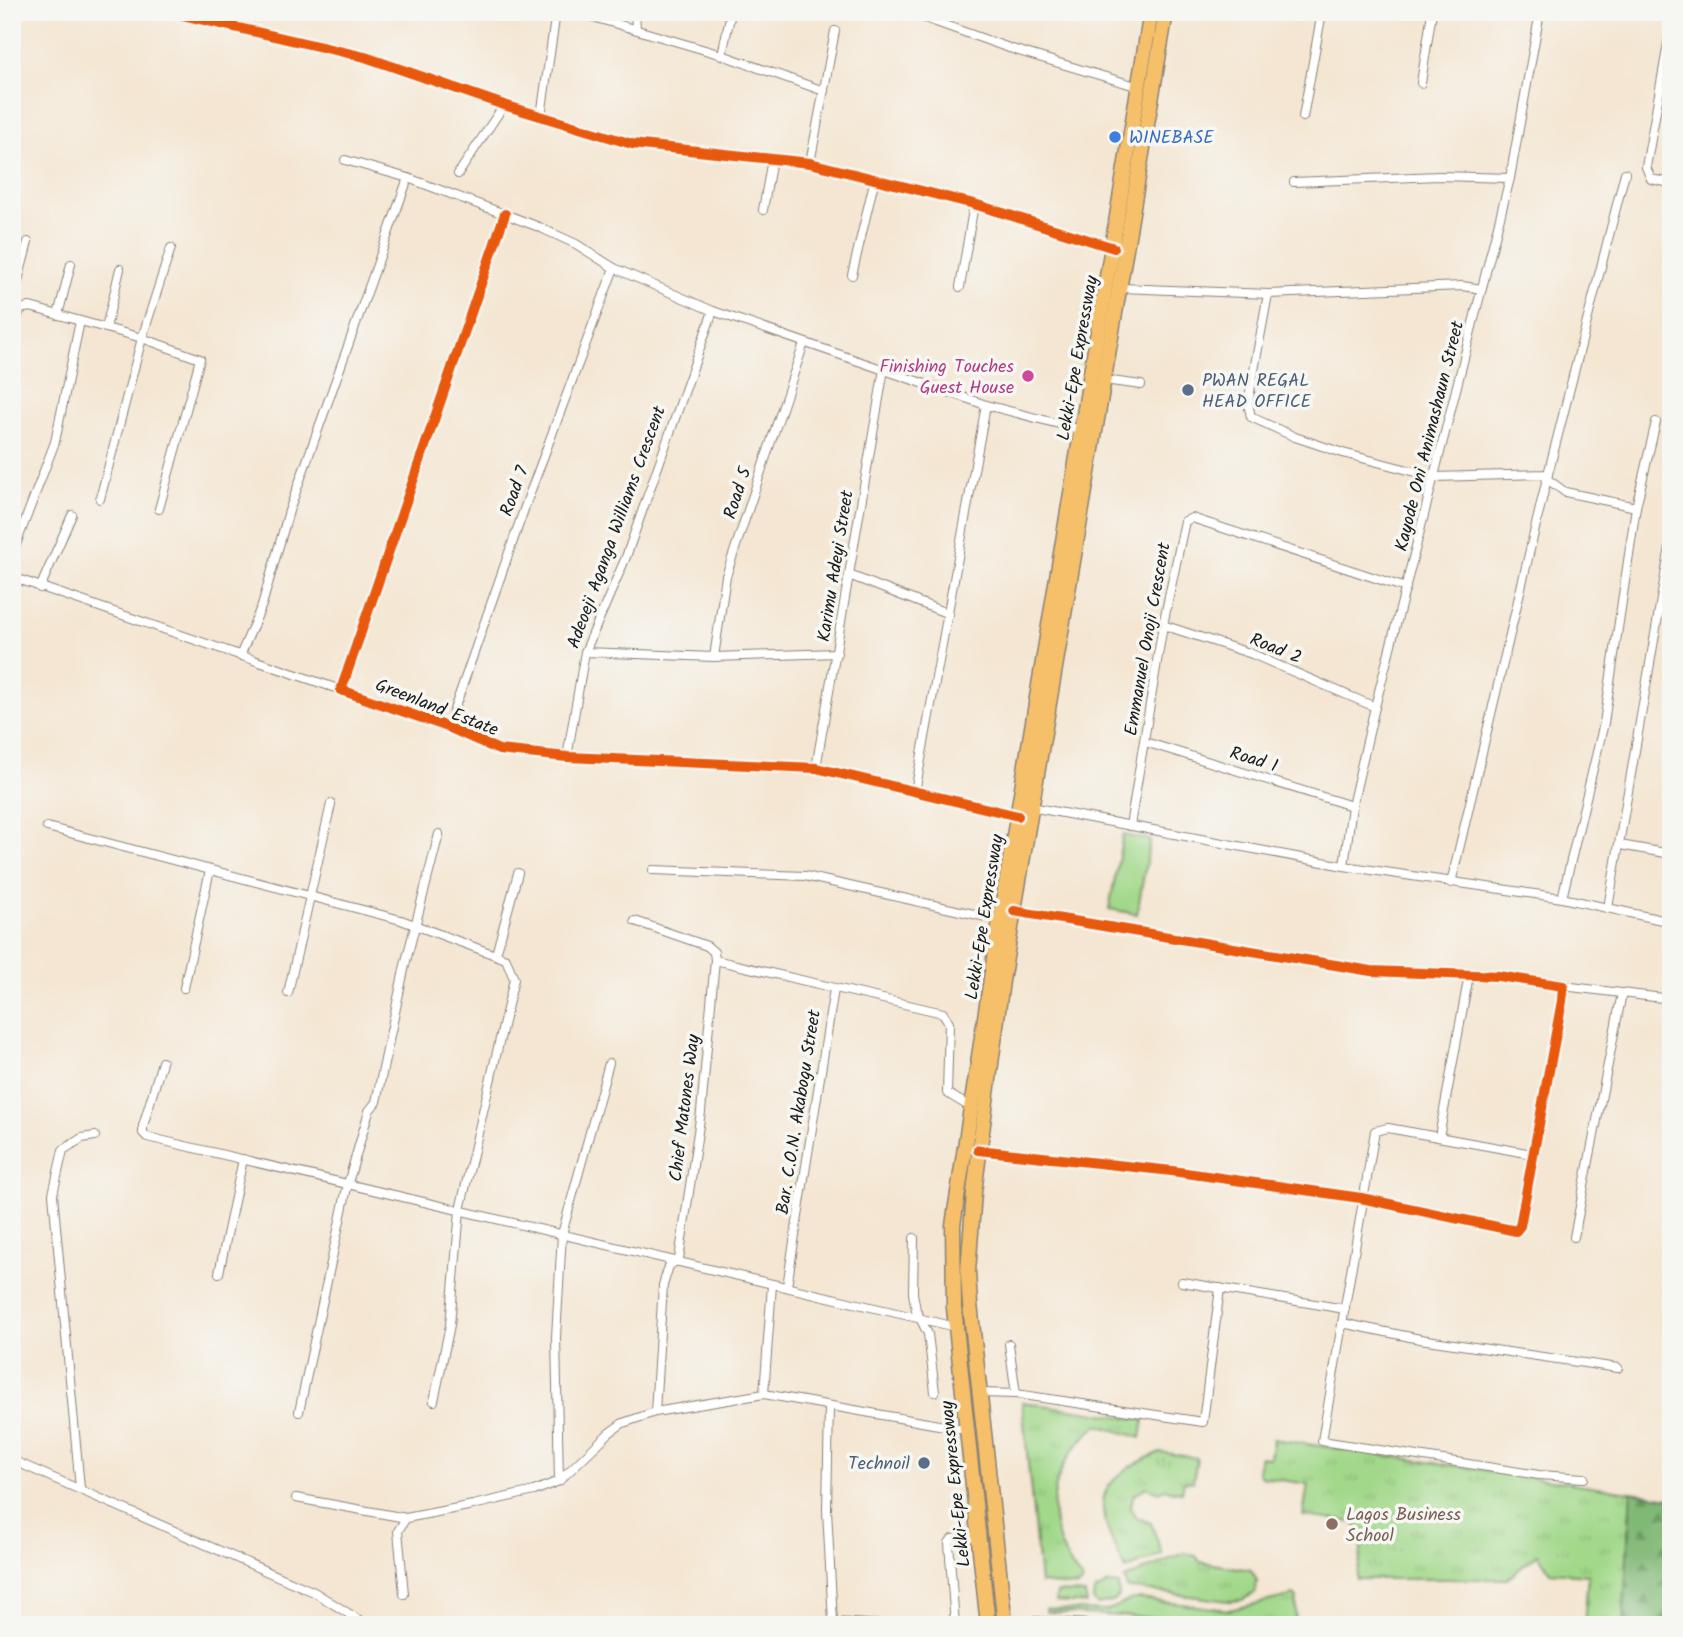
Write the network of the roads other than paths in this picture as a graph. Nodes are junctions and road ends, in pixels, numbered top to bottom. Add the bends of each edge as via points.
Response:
1 (169, 12) edge
2 (556, 12) edge
3 (576, 12) edge
4 (635, 12) edge
5 (731, 12) edge
6 (908, 12) edge
7 (1151, 12) edge
8 (1166, 12) edge
9 (1322, 12) edge
10 (1432, 12) edge
11 (1540, 12) edge
12 (1671, 27) edge
13 (636, 29) junction
14 (835, 31) dead end
15 (722, 55) junction
16 (1421, 83) dead end
17 (1139, 87) junction
18 (824, 91) junction
19 (504, 105) junction
20 (541, 116) junction
21 (1303, 117) dead end
22 (772, 159) junction
23 (345, 160) dead end
24 (810, 163) junction
25 (1625, 173) dead end
26 (458, 174) dead end
27 (408, 178) junction
28 (875, 178) junction
29 (1510, 178) junction
30 (1294, 182) dead end
31 (1671, 183) edge
32 (974, 204) junction
33 (763, 210) dead end
34 (505, 214) junction
35 (28, 242) dead end
36 (172, 248) dead end
37 (1114, 248) junction
38 (71, 264) dead end
39 (614, 268) junction
40 (120, 269) dead end
41 (852, 275) dead end
42 (960, 287) dead end
43 (1121, 288) junction
44 (1482, 289) junction
45 (1268, 294) junction
46 (20, 309) junction
47 (713, 311) junction
48 (58, 315) junction
49 (80, 321) junction
50 (106, 328) junction
51 (12, 335) edge
52 (142, 338) junction
53 (804, 343) junction
54 (884, 369) junction
55 (1104, 380) junction
56 (1141, 385) dead end
57 (986, 405) junction
58 (1656, 422) dead end
59 (1082, 430) junction
60 (1435, 477) junction
61 (1548, 477) junction
62 (100, 499) dead end
63 (1636, 507) junction
64 (159, 509) dead end
65 (72, 515) dead end
66 (1671, 541) edge
67 (12, 555) edge
68 (849, 575) junction
69 (12, 577) edge
70 (40, 588) junction
71 (1405, 588) junction
72 (948, 614) junction
73 (1163, 625) junction
74 (584, 652) junction
75 (837, 653) junction
76 (240, 656) junction
77 (714, 657) junction
78 (1045, 689) junction
79 (341, 690) junction
80 (1375, 707) junction
81 (448, 727) junction
82 (1145, 742) junction
83 (567, 757) junction
84 (817, 768) junction
85 (915, 792) junction
86 (331, 804) dead end
87 (1352, 806) junction
88 (1031, 807) junction
89 (1018, 816) junction
90 (1130, 827) junction
91 (47, 828) dead end
92 (439, 834) dead end
93 (1620, 845) junction
94 (1671, 855) edge
95 (1343, 866) junction
96 (210, 870) junction
97 (653, 870) dead end
98 (518, 873) dead end
99 (1451, 883) junction
100 (1562, 898) junction
101 (312, 899) junction
102 (1608, 908) junction
103 (1014, 911) junction
104 (1000, 920) junction
105 (635, 921) dead end
106 (1671, 922) edge
107 (414, 926) junction
108 (496, 954) junction
109 (715, 960) junction
110 (1469, 975) junction
111 (1563, 986) junction
112 (184, 988) dead end
113 (834, 989) junction
114 (288, 993) dead end
115 (1622, 993) junction
116 (1671, 999) edge
117 (162, 1062) dead end
118 (609, 1063) dead end
119 (970, 1107) junction
120 (95, 1136) dead end
121 (1439, 1137) junction
122 (978, 1150) junction
123 (1532, 1154) junction
124 (243, 1159) junction
125 (348, 1183) junction
126 (1361, 1198) junction
127 (460, 1210) junction
128 (562, 1234) junction
129 (914, 1237) dead end
130 (1574, 1237) dead end
131 (679, 1259) junction
132 (219, 1273) dead end
133 (1182, 1282) dead end
134 (772, 1285) junction
135 (787, 1286) junction
136 (1220, 1288) junction
137 (1345, 1309) junction
138 (919, 1318) junction
139 (1342, 1323) junction
140 (956, 1327) junction
141 (1009, 1344) dead end
142 (1618, 1368) dead end
143 (935, 1392) dead end
144 (980, 1393) junction
145 (764, 1394) junction
146 (1016, 1394) junction
147 (434, 1401) dead end
148 (829, 1406) junction
149 (299, 1412) dead end
150 (655, 1412) junction
151 (967, 1430) junction
152 (12, 1461) edge
153 (1584, 1478) dead end
154 (559, 1480) junction
155 (79, 1488) junction
156 (296, 1498) dead end
157 (406, 1518) junction
158 (979, 1536) junction
159 (404, 1594) dead end
160 (833, 1623) edge
161 (367, 1625) edge
162 (886, 1625) edge
163 (955, 1625) edge
164 (988, 1625) edge
165 (1005, 1625) edge
166 (1012, 1625) edge
167 (1108, 1625) edge

1 - 19 street via 365,57
2 - 20 street
3 - 13 street
4 - 13 street
5 - 15 street
6 - 17 street
7 - 17 highway, Lekki-Epe Expressway
8 - 43 highway, Lekki-Epe Expressway
9 - 21 street
10 - 16 street
11 - 29 street, Kayode Oni Animashaun Street
12 - 31 street via 1646,167 1651,179
13 - 15 street
14 - 18 street
15 - 18 street
17 - 37 highway, Lekki-Epe Expressway
18 - 24 street
19 - 20 street
19 - 26 street
20 - 22 street via 632,144
22 - 24 street
22 - 33 street
23 - 27 street
24 - 28 street
25 - 61 street
27 - 34 street
27 - 76 street via 289,511 262,605
28 - 32 street
28 - 41 street
29 - 30 street
29 - 44 street, Kayode Oni Animashaun Street
32 - 37 street
32 - 42 street
34 - 39 street via 576,243
34 - 79 street
35 - 46 street via 14,296
36 - 52 street
37 - 59 highway, Lekki-Epe Expressway
38 - 48 street
39 - 47 street
39 - 81 street, Road 7
40 - 50 street
43 - 45 street
43 - 55 highway, Lekki-Epe Expressway
44 - 45 street
44 - 60 street, Kayode Oni Animashaun Street
45 - 60 street via 1248,403 1251,416 1343,453
46 - 48 street via 30,307
46 - 51 street
47 - 53 street
47 - 74 street, Adeoeji Aganga Williams Crescent via 626,556
48 - 49 street
49 - 50 street
49 - 67 street via 55,442
50 - 52 street
52 - 62 street
52 - 64 street via 200,359
53 - 54 street
53 - 77 street, Road 5 via 726,576
54 - 57 street
54 - 68 street, Karimu Adeyi Street
55 - 56 street
55 - 78 highway, Lekki-Epe Expressway
57 - 59 street
57 - 72 street
58 - 63 street
59 - 78 highway, Lekki-Epe Expressway
60 - 61 street
60 - 71 street, Kayode Oni Animashaun Street
61 - 63 street via 1565,492
61 - 99 street
63 - 100 street via 1604,723
65 - 70 street
66 - 93 street
68 - 72 street
68 - 75 street, Karimu Adeyi Street
69 - 70 street, Greenland Estate
70 - 76 street, Greenland Estate
71 - 73 street, Emmanuel Onoji Crescent via 1192,518 1183,525
71 - 80 street, Kayode Oni Animashaun Street
72 - 85 street
73 - 80 street, Road 2 via 1252,654
73 - 82 street, Emmanuel Onoji Crescent
74 - 77 street
74 - 83 street, Adeoeji Aganga Williams Crescent
75 - 77 street
75 - 84 street, Karimu Adeyi Street
76 - 79 street, Greenland Estate
78 - 88 highway, Lekki-Epe Expressway
78 - 89 highway, Lekki-Epe Expressway
79 - 81 street, Greenland Estate
80 - 87 street, Kayode Oni Animashaun Street
81 - 83 street, Greenland Estate via 499,750
82 - 87 street, Road 1
82 - 90 street, Emmanuel Onoji Crescent
83 - 84 street, Greenland Estate
84 - 85 street, Greenland Estate
85 - 89 street, Greenland Estate
86 - 101 street
87 - 95 street, Kayode Oni Animashaun Street
88 - 90 street
88 - 103 highway, Lekki-Epe Expressway
89 - 104 highway, Lekki-Epe Expressway
90 - 95 street
91 - 96 street
92 - 107 street
93 - 94 street
93 - 102 street
95 - 99 street
96 - 101 street
96 - 112 street
97 - 104 street via 805,876
98 - 108 street
99 - 100 street
100 - 102 street
101 - 107 street
101 - 114 street
102 - 106 street
103 - 110 street via 1371,971
103 - 122 highway, Lekki-Epe Expressway
104 - 119 highway, Lekki-Epe Expressway
105 - 109 street, Bar. C.O.N. Akabogu Street via 707,946
107 - 108 street
107 - 125 street via 376,1101
108 - 127 street via 506,959 514,979
109 - 113 street, Bar. C.O.N. Akabogu Street
109 - 131 street, Chief Matones Way via 701,1112
110 - 111 street
110 - 121 street
111 - 115 street
111 - 123 street
113 - 119 street via 943,1013 949,1023 947,1093
113 - 135 street, Bar. C.O.N. Akabogu Street
115 - 116 street
115 - 130 street
117 - 124 street via 143,1133
118 - 128 street
119 - 140 highway, Lekki-Epe Expressway via 953,1225
120 - 155 street via 62,1150 53,1195
121 - 123 street
121 - 126 street via 1388,1128 1375,1131
122 - 126 street
122 - 144 highway, Lekki-Epe Expressway via 968,1272
123 - 126 street via 1516,1231
124 - 125 street
124 - 132 street
125 - 127 street
125 - 149 street
126 - 137 street
127 - 128 street
127 - 147 street via 450,1325
128 - 131 street
128 - 154 street via 556,1337
129 - 138 street via 913,1286
131 - 134 street
131 - 150 street, Chief Matones Way via 665,1274
133 - 136 street
134 - 135 street
134 - 145 street
135 - 138 street
136 - 137 street
136 - 146 street via 1203,1422
137 - 139 street
138 - 140 street
138 - 143 street via 928,1334
139 - 142 street
139 - 153 street via 1322,1441
140 - 151 highway, Lekki-Epe Expressway
141 - 146 street
144 - 146 street
144 - 165 highway, Lekki-Epe Expressway
145 - 148 street
145 - 150 street
148 - 151 street
148 - 160 street via 827,1510
150 - 154 street via 623,1423
151 - 158 highway, Lekki-Epe Expressway
152 - 155 street
154 - 157 street via 486,1502
155 - 161 street via 314,1592
156 - 157 street
157 - 159 street via 398,1531
158 - 163 street via 949,1543
158 - 164 highway, Lekki-Epe Expressway
160 - 162 street
166 - 167 street via 1032,1621

